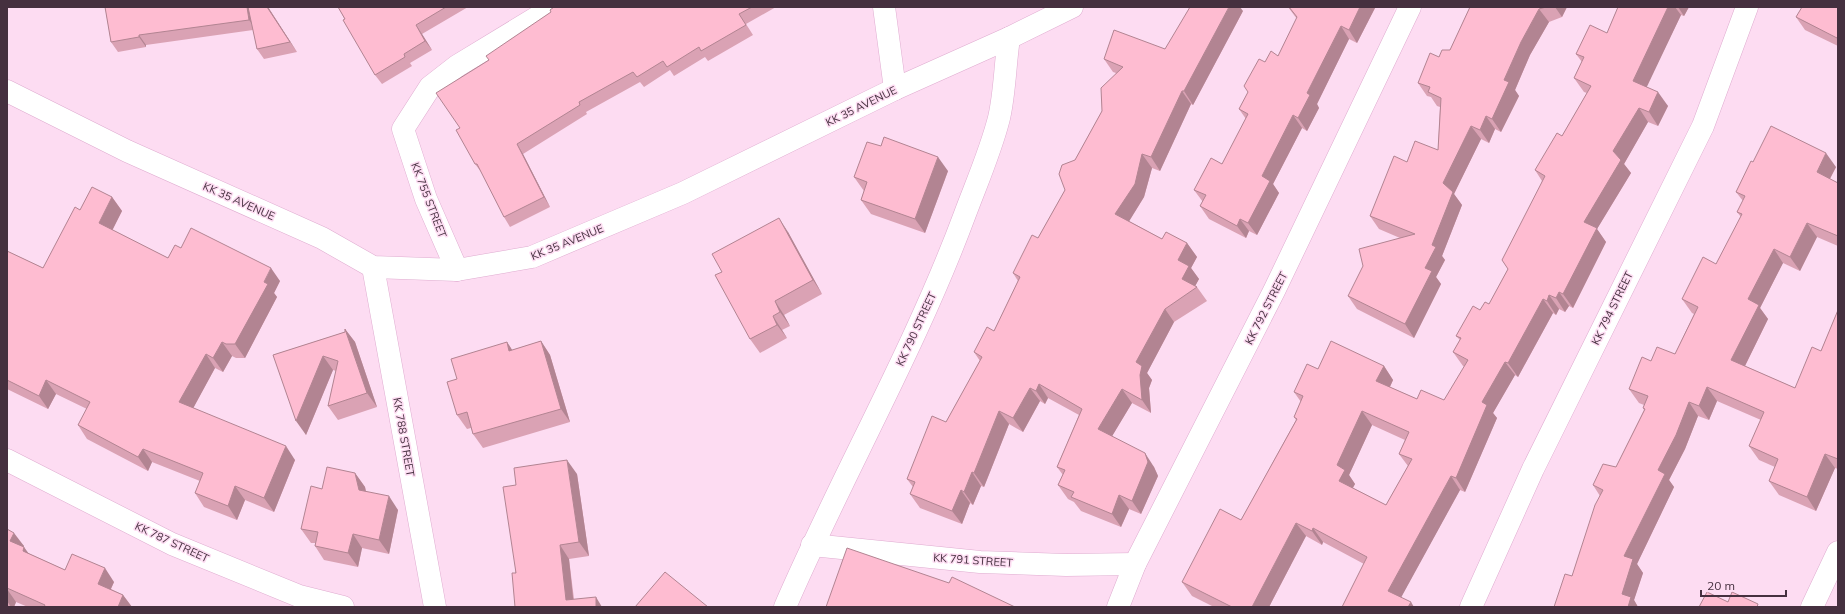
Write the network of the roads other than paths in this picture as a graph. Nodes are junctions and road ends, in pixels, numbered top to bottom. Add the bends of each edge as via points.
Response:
1 (554, 7) edge
2 (884, 7) edge
3 (1072, 7) edge
4 (1410, 7) edge
5 (1747, 7) edge
6 (1009, 38) junction
7 (895, 88) junction
8 (7, 91) edge
9 (373, 267) junction
10 (457, 270) junction
11 (7, 460) edge
12 (812, 545) junction
13 (1838, 552) edge
14 (1135, 564) junction
15 (343, 607) edge
16 (435, 607) edge
17 (785, 607) edge
18 (1118, 607) edge
19 (1471, 607) edge
20 (1812, 607) edge

1 - 10 street, KK 755 STREET via 457,66 430,88 403,129 426,199
2 - 7 street
3 - 6 street, KK 35 AVENUE
4 - 14 street, KK 792 STREET via 1274,291
5 - 19 street, KK 794 STREET via 1703,126 1533,469
6 - 7 street, KK 35 AVENUE
6 - 12 street, KK 790 STREET via 999,117 947,263
7 - 10 street, KK 35 AVENUE via 683,193 532,257
8 - 9 street, KK 35 AVENUE via 127,151 322,238
9 - 10 street, KK 35 AVENUE
9 - 16 street, KK 788 STREET
11 - 15 street, KK 787 STREET via 172,544 299,596
12 - 14 street, KK 791 STREET via 980,562
12 - 17 street, KK 790 STREET
13 - 20 street
14 - 18 street, KK 792 STREET

